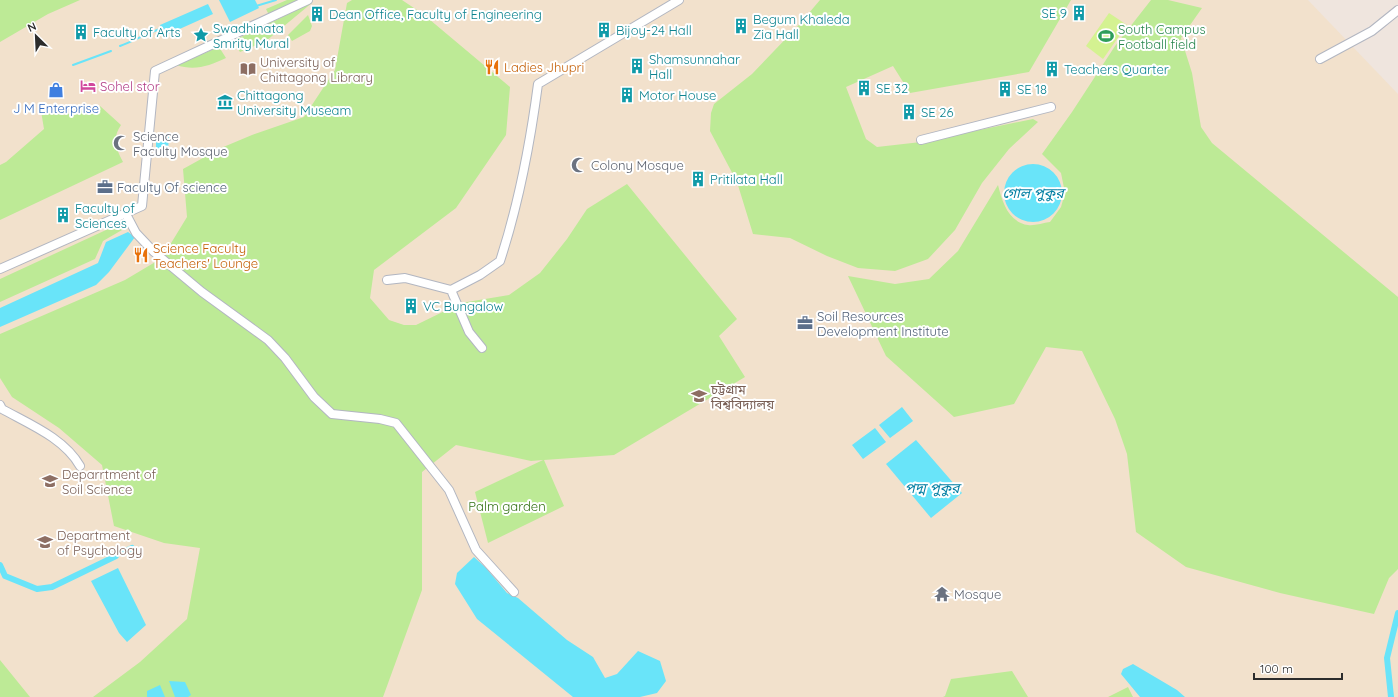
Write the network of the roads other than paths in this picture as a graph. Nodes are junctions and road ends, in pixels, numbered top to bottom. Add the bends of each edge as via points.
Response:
1 (308, 0) edge
2 (679, 0) edge
3 (1398, 10) edge
4 (1320, 60) dead end
5 (1051, 107) dead end
6 (921, 140) dead end
7 (126, 214) junction
8 (0, 269) edge
9 (387, 280) dead end
10 (451, 290) junction
11 (482, 348) dead end
12 (0, 405) edge
13 (80, 466) dead end
14 (514, 592) dead end

1 - 7 street via 155,70 142,206
2 - 10 street via 538,84 530,144 519,197 500,262
3 - 4 street via 1372,31
5 - 6 street
7 - 8 street
7 - 14 street via 136,233 154,252 202,292 268,340 286,358 314,397 332,414 396,423 449,490 476,550
9 - 10 street via 405,278
10 - 11 street via 469,332
12 - 13 street via 2,409 50,436 76,459

